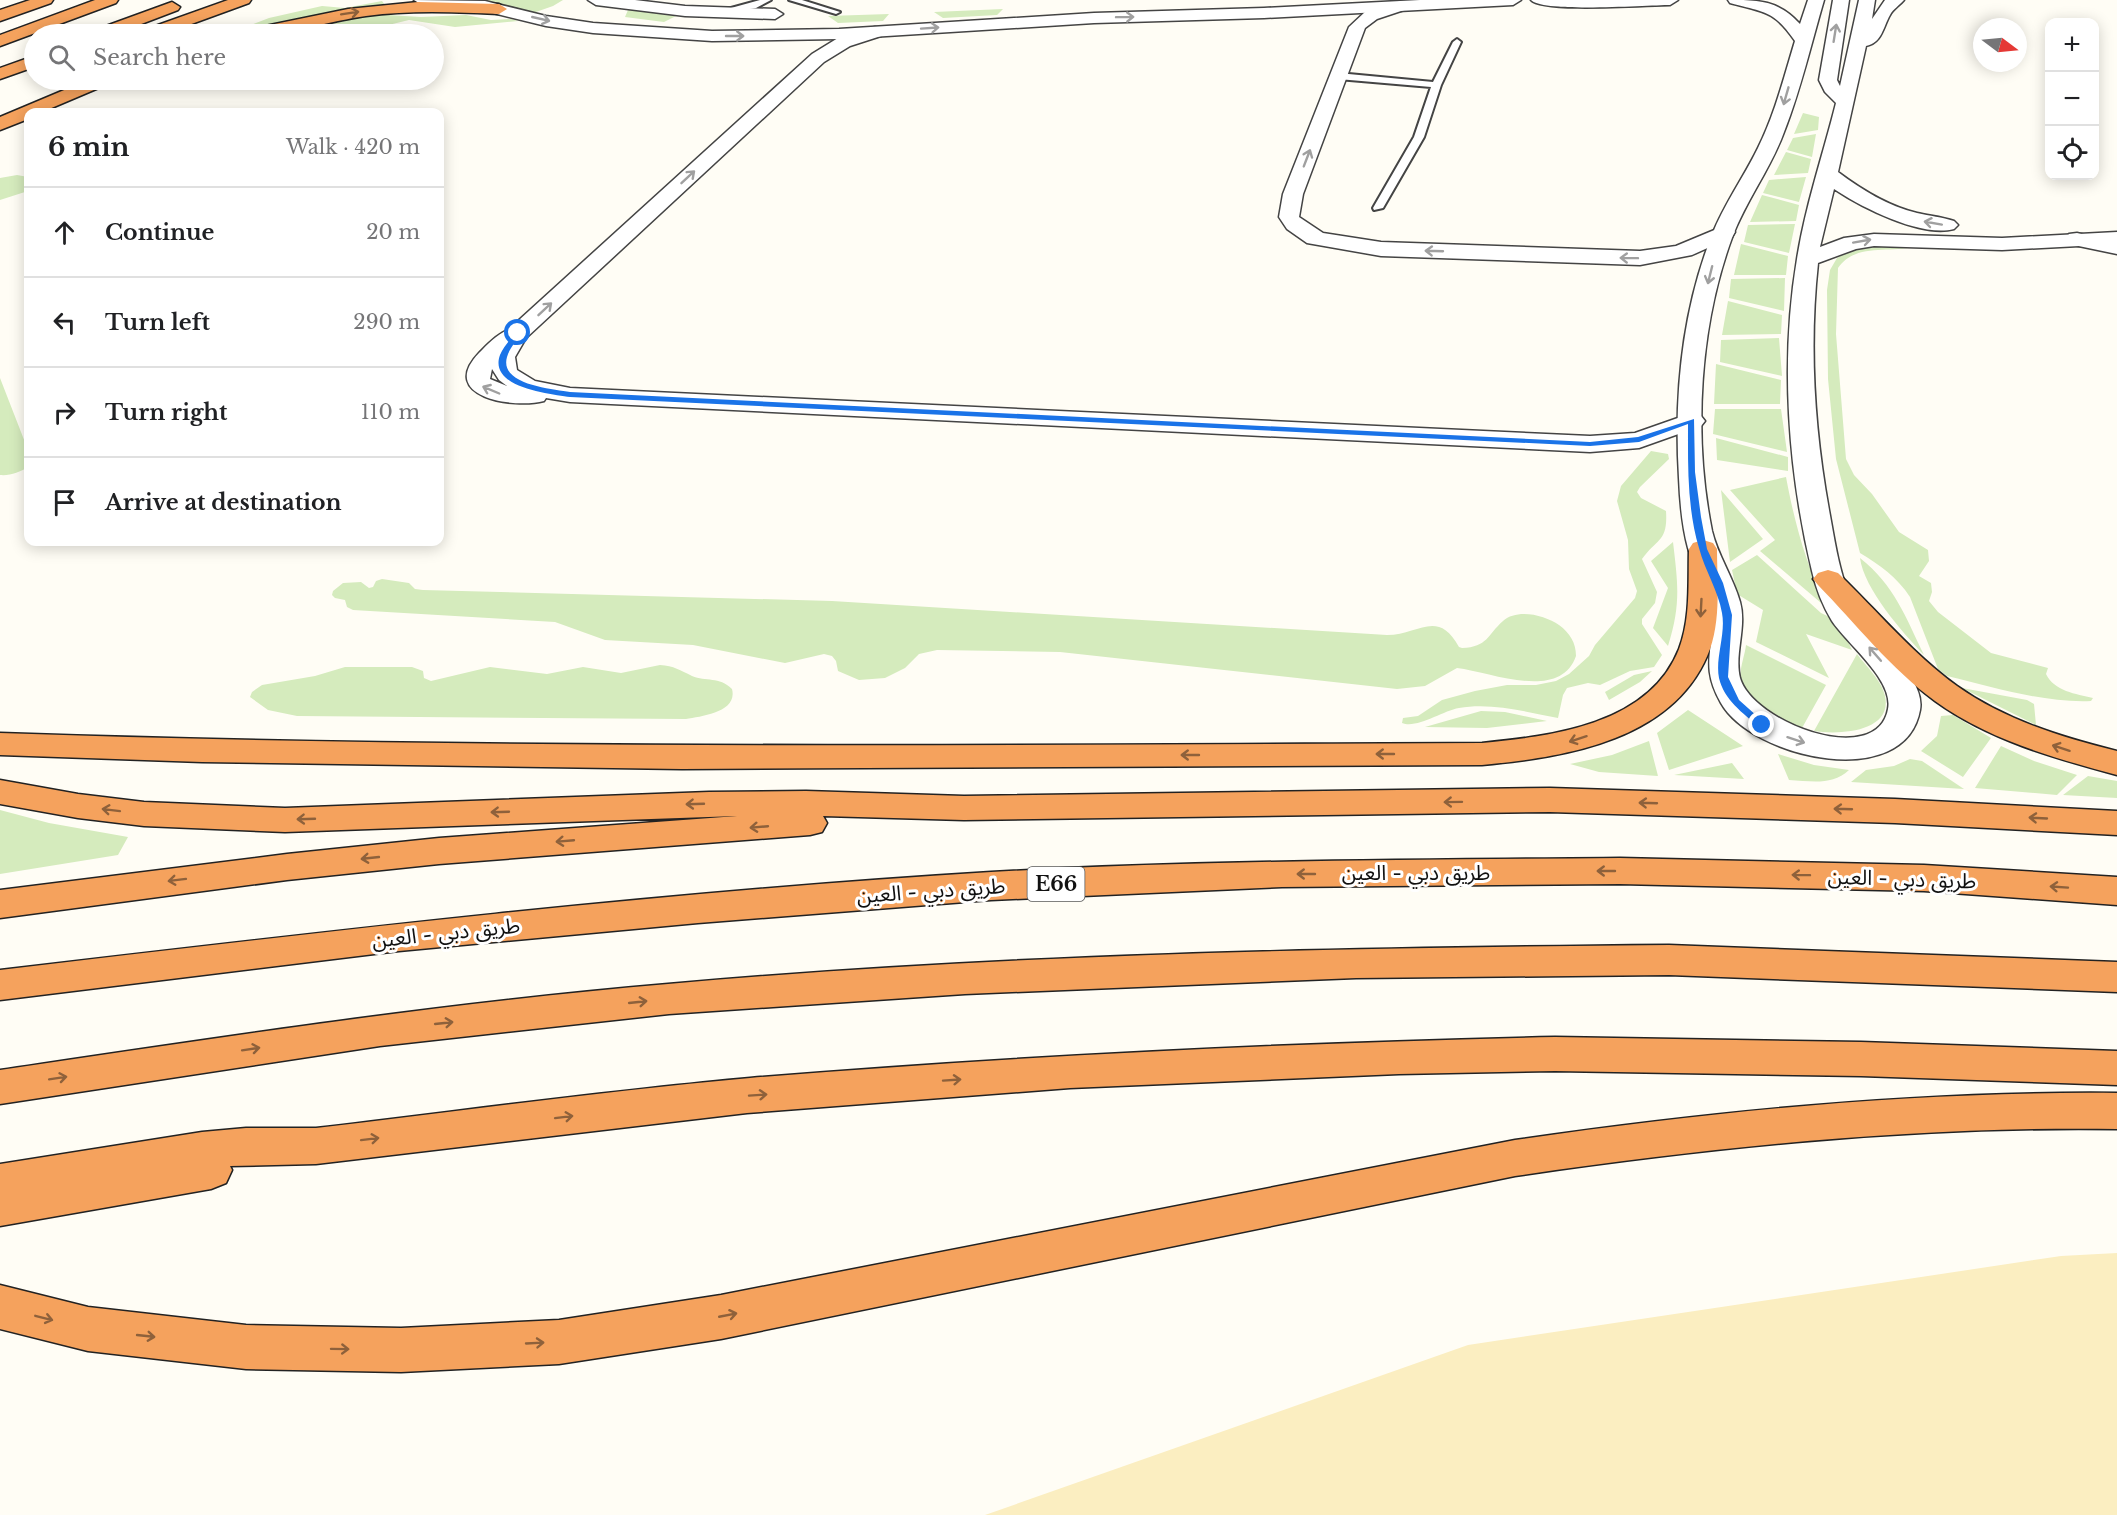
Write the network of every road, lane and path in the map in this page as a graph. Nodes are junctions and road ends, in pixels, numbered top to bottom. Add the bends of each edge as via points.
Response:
1 (45, 0) edge
2 (110, 0) edge
3 (189, 0) edge
4 (243, 0) edge
5 (261, 0) edge
6 (422, 0) edge
7 (596, 0) edge
8 (767, 0) edge
9 (793, 0) edge
10 (1194, 0) edge
11 (1513, 0) edge
12 (1539, 0) edge
13 (1670, 0) edge
14 (1736, 0) edge
15 (1816, 0) edge
16 (1841, 0) edge
17 (1867, 0) edge
18 (1896, 0) edge
19 (1086, 2) dead end
20 (1401, 6) junction
21 (499, 9) junction
22 (707, 12) junction
23 (842, 12) joint
24 (0, 16) edge
25 (46, 24) edge
26 (127, 24) edge
27 (177, 24) edge
28 (202, 24) edge
29 (250, 24) edge
30 (24, 32) edge
31 (875, 32) junction
32 (1803, 40) junction
33 (0, 41) edge
34 (1457, 42) dead end
35 (1858, 47) junction
36 (24, 64) edge
37 (0, 74) edge
38 (1338, 76) junction
39 (24, 85) edge
40 (1436, 85) junction
41 (0, 88) edge
42 (79, 90) edge
43 (90, 90) edge
44 (1845, 102) junction
45 (38, 108) edge
46 (42, 108) edge
47 (24, 114) edge
48 (24, 115) edge
49 (1, 124) edge
50 (1828, 174) junction
51 (1378, 208) dead end
52 (2117, 221) edge
53 (1724, 232) junction
54 (2117, 238) edge
55 (2077, 239) junction
56 (2117, 248) edge
57 (1807, 260) junction
58 (1692, 420) junction
59 (1703, 549) junction
60 (1828, 579) junction
61 (0, 744) edge
62 (2117, 763) edge
63 (0, 792) edge
64 (964, 808) junction
65 (2117, 823) edge
66 (2117, 891) edge
67 (0, 904) edge
68 (2117, 977) edge
69 (0, 985) edge
70 (2117, 1068) edge
71 (0, 1087) edge
72 (2117, 1111) edge
73 (316, 1146) junction
74 (0, 1183) edge
75 (0, 1207) edge
76 (0, 1307) edge

1 - 24 highway
2 - 25 highway
3 - 26 highway
4 - 27 highway
5 - 28 highway
6 - 21 street
7 - 22 street
8 - 22 lane via 742,9
9 - 23 lane
10 - 19 street
11 - 20 street
12 - 13 street
14 - 32 street via 1784,15
15 - 32 street
44 -> 16 street via 1828,80
17 - 35 street
18 - 35 street via 1884,9 1871,38
31 -> 20 street via 1084,18
20 - 38 street via 1361,21
29 -> 21 highway via 426,6
21 -> 31 street via 569,25 649,33 754,36
22 - 23 street
30 - 33 highway
58 -> 31 street via 1639,440 1590,444 511,395 481,385 477,380 478,367 492,352 518,333 818,58 844,42
32 -> 53 street via 1775,130
34 - 40 lane
35 - 44 street
36 - 37 highway
38 - 40 lane
53 -> 38 street via 1681,253 1640,258 1304,245 1282,235 1276,228 1276,215 1293,194
39 - 41 highway
40 - 51 lane via 1419,137
42 - 45 highway
43 - 46 highway
44 - 50 street
47 - 49 highway
48 - 49 highway
52 -> 50 street via 2001,227 1944,225 1870,204
50 - 57 street
53 -> 58 street via 1709,277 1696,343
54 - 55 street
55 - 56 street
57 -> 55 street via 1852,243 1874,240 2002,244
57 - 60 street via 1800,347 1802,414
58 - 59 street via 1691,472
59 -> 60 street via 1725,604 1724,677 1736,702 1762,725 1800,742 1842,749 1878,743 1901,725 1905,698 1891,673 1840,608
59 -> 61 highway via 1700,620 1695,649 1683,675 1663,697 1604,731 1527,750 1482,754 682,758
62 -> 60 highway via 2014,730 1953,696 1927,678
64 -> 63 highway via 709,804 285,820 144,814
65 -> 64 highway via 1550,800
64 -> 67 highway via 427,852
66 -> 69 highway, طريق دبي - العين / E66 via 1924,878 1620,871 1282,874 991,886 411,936
71 -> 68 highway via 391,1029 669,999 965,979 1356,963 1669,960
73 -> 70 highway via 747,1096 1081,1070 1555,1054
76 -> 72 highway via 88,1329 246,1347 401,1350 559,1342 721,1317 1515,1158 1607,1144 1812,1123
73 - 74 highway via 202,1150
73 - 75 highway via 227,1167

